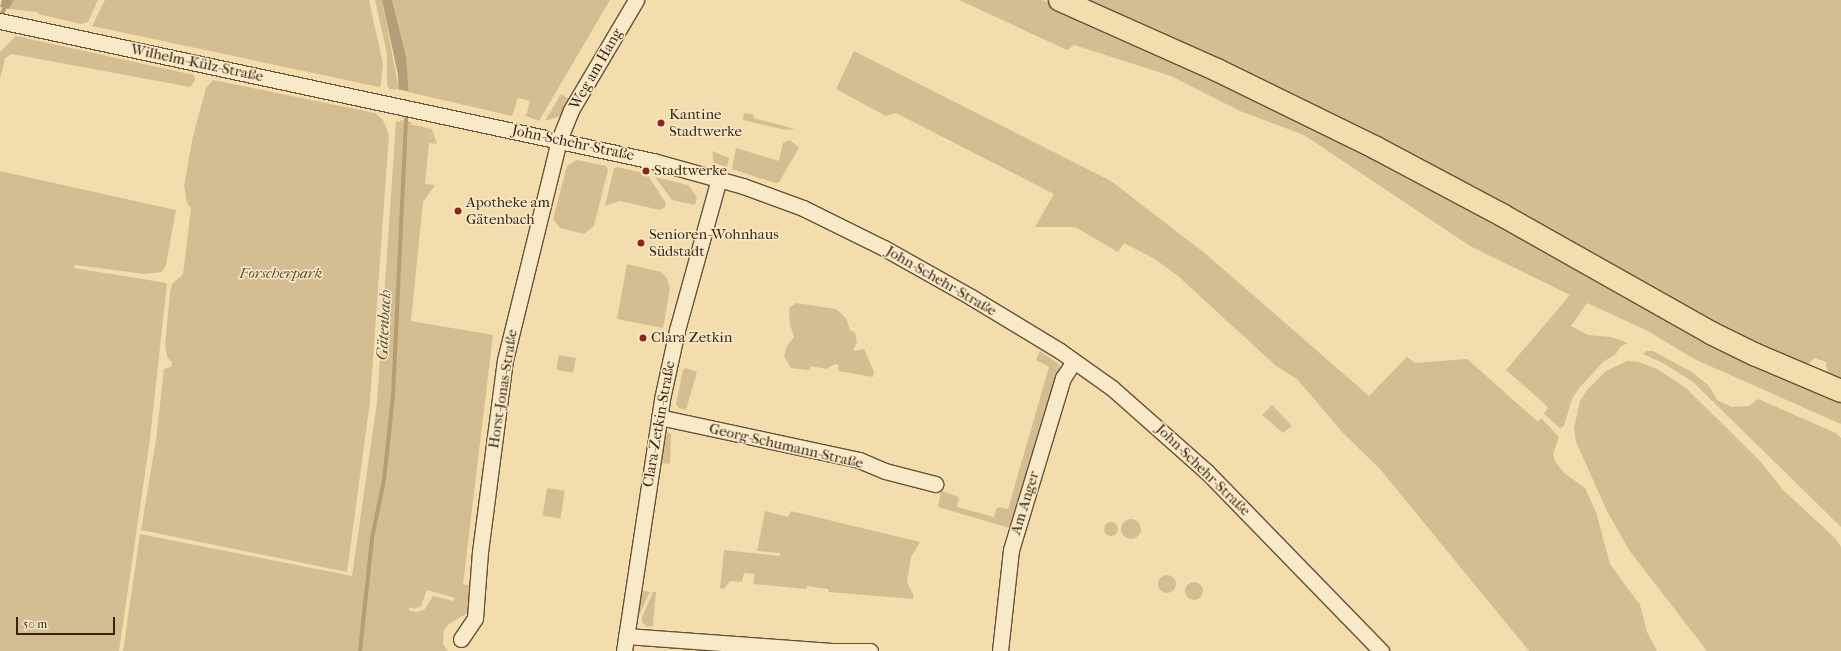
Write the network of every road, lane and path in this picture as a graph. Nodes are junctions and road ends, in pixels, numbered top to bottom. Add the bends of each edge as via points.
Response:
1 (636, 0) edge
2 (1060, 0) edge
3 (2, 21) edge
4 (395, 104) joint
5 (559, 140) junction
6 (719, 179) junction
7 (1074, 361) junction
8 (1841, 391) edge
9 (659, 417) junction
10 (935, 484) dead end
11 (626, 636) junction
12 (461, 639) dead end
13 (624, 651) edge
14 (870, 651) edge
15 (1000, 651) edge
16 (1380, 651) edge

1 - 5 street, Weg am Hang via 571,110
2 - 8 main road via 1217,70 1369,145 1502,215 1711,333 1756,356
3 - 4 street, Wilhelm-Külz-Straße
4 - 5 street, John-Schehr-Straße
5 - 6 street, John-Schehr-Straße
5 - 12 street, Horst-Jonas-Straße via 505,360 480,552 475,618
6 - 7 street, John-Schehr-Straße via 803,208 884,248 988,307
6 - 9 street, Clara-Zetkin-Straße via 676,330
7 - 15 street, Am Anger via 1063,378 1010,550
7 - 16 street, John-Schehr-Straße via 1139,410 1195,460
9 - 10 street, Georg-Schumann-Straße via 859,460 885,471
9 - 11 street, Clara-Zetkin-Straße
11 - 13 street, Clara-Zetkin-Straße
11 - 14 street via 799,649

